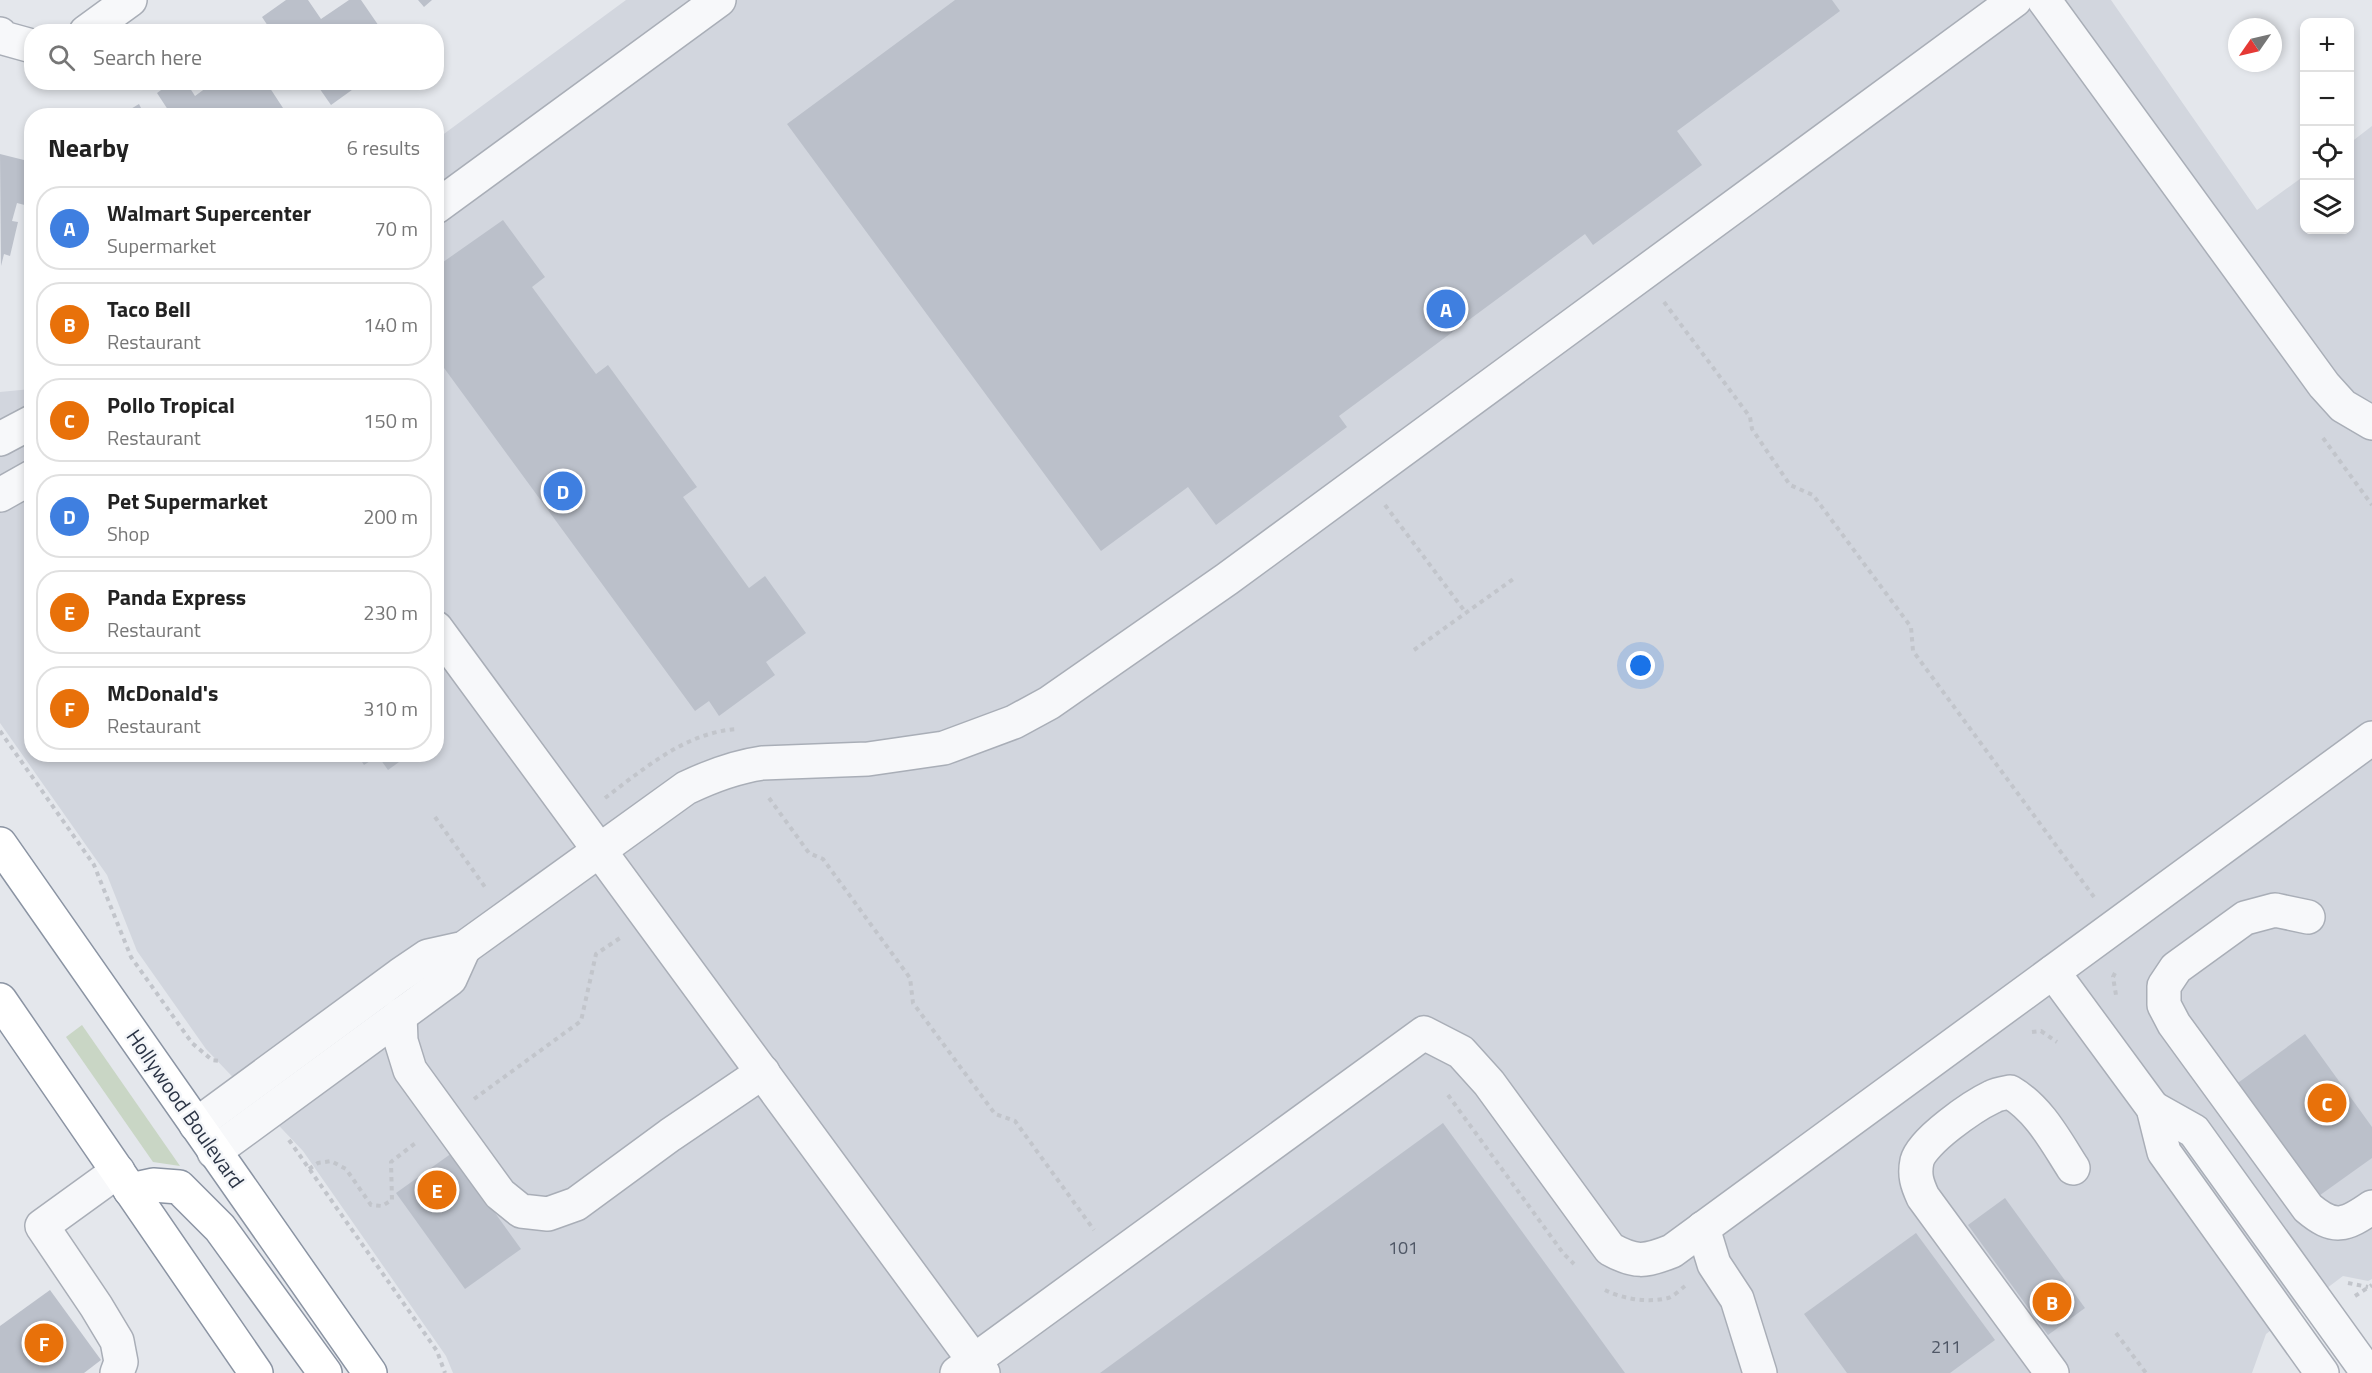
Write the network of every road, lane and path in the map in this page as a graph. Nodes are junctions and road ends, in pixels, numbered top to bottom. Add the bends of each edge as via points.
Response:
1 (130, 0) edge
2 (719, 0) edge
3 (2015, 0) edge
4 (2044, 0) edge
5 (97, 24) edge
6 (0, 34) edge
7 (24, 44) edge
8 (444, 201) edge
9 (1643, 274) junction
10 (2372, 422) edge
11 (24, 426) edge
12 (0, 439) edge
13 (1365, 478) junction
14 (24, 482) edge
15 (0, 495) edge
16 (1516, 577) dead end
17 (1466, 613) junction
18 (444, 639) edge
19 (1414, 650) dead end
20 (0, 731) edge
21 (2372, 738) edge
22 (435, 817) dead end
23 (0, 844) edge
24 (601, 850) junction
25 (485, 887) dead end
26 (2308, 917) dead end
27 (2115, 927) junction
28 (627, 933) dead end
29 (464, 948) junction
30 (2117, 971) dead end
31 (2053, 972) junction
32 (0, 1001) edge
33 (2121, 1002) dead end
34 (400, 1015) junction
35 (763, 1072) junction
36 (248, 1087) junction
37 (2153, 1108) junction
38 (269, 1112) junction
39 (446, 1120) junction
40 (196, 1125) junction
41 (214, 1152) junction
42 (2073, 1168) dead end
43 (309, 1169) junction
44 (124, 1180) junction
45 (2372, 1207) edge
46 (1703, 1228) junction
47 (2344, 1282) dead end
48 (2368, 1287) dead end
49 (2116, 1333) dead end
50 (971, 1369) edge
51 (117, 1373) edge
52 (256, 1373) edge
53 (325, 1373) edge
54 (369, 1373) edge
55 (445, 1373) edge
56 (1760, 1373) edge
57 (2052, 1373) edge
58 (2146, 1373) edge
59 (2322, 1373) edge
60 (2368, 1373) edge

1 - 5 street
2 - 8 street
3 - 9 street
4 - 10 street via 2324,385 2343,405
6 - 7 street
9 - 13 street
9 - 27 path via 1750,417 1752,429 1790,485 1813,495 1911,627 1913,651
11 - 12 street
13 - 17 path
13 - 24 street via 1124,652 1014,722 944,748 868,759 762,763 718,773 686,788
14 - 15 street
16 - 17 path
17 - 19 path
18 - 24 street
20 - 36 path via 94,865 131,957 192,1043 212,1060 230,1062
21 - 27 street
22 - 25 path
23 - 40 highway, Hollywood Boulevard
24 - 29 street
24 - 35 street
26 - 45 street via 2275,910 2246,918 2176,968 2164,986 2164,1005 2308,1208 2323,1220 2339,1224 2356,1219
27 - 31 street
28 - 39 path via 596,954 581,1021
29 - 34 street via 450,980
29 - 36 street via 428,956
30 - 33 path via 2113,977
31 - 37 street
31 - 46 street
32 - 44 highway
34 - 38 street
34 - 39 street via 401,1041 410,1070
35 - 39 street via 576,1204 548,1214 521,1211 500,1194
35 - 50 street
36 - 40 street
37 - 59 street via 2164,1152
37 - 60 street via 2194,1131
38 - 41 street
38 - 43 path
39 - 43 path via 391,1162 392,1200 382,1206 371,1205 346,1169 331,1161
40 - 41 highway, Hollywood Boulevard
41 - 54 highway, Hollywood Boulevard
42 - 57 street via 2045,1125 2024,1100 2010,1092 1994,1095 1978,1105 1926,1145 1918,1158 1915,1177 1923,1197
43 - 55 path via 437,1351
44 - 51 street via 42,1226 117,1341 121,1362
44 - 52 highway
44 - 53 highway via 179,1187 220,1228
46 - 50 street via 1672,1251 1650,1260 1629,1260 1610,1249 1489,1083 1461,1052 1424,1033
46 - 56 street via 1714,1263 1737,1299
47 - 48 path
49 - 58 path

